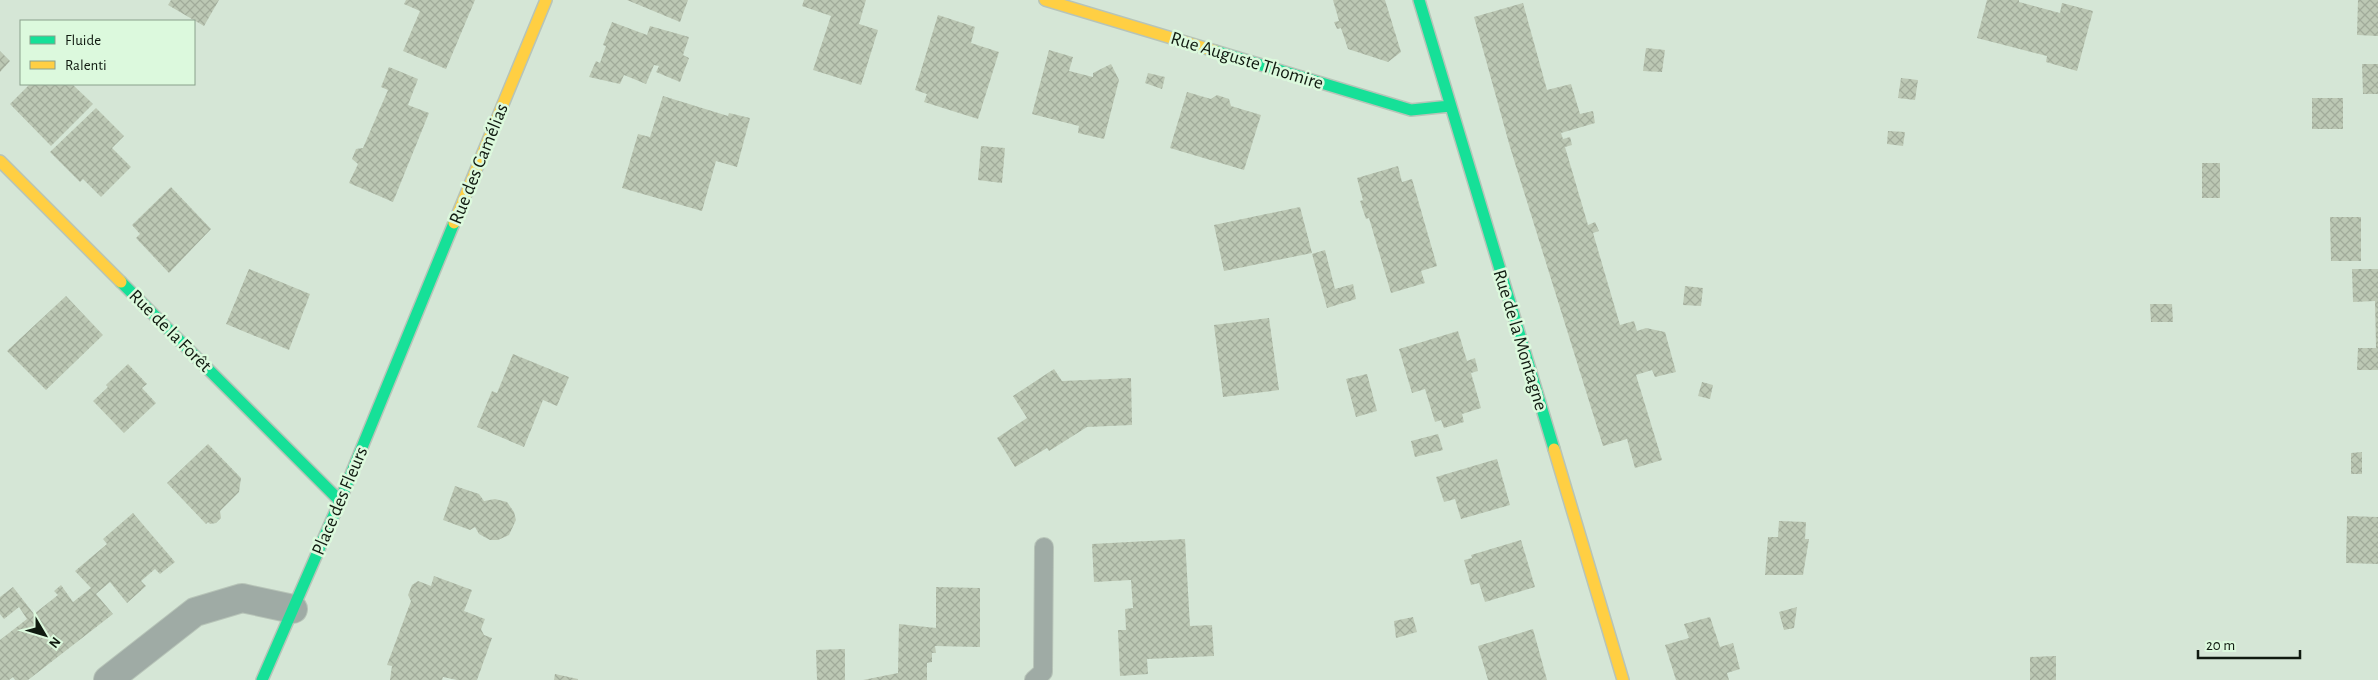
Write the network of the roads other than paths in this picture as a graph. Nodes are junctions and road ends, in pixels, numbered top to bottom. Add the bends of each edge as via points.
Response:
1 (546, 0) edge
2 (1045, 0) edge
3 (1419, 0) edge
4 (1450, 106) junction
5 (0, 161) edge
6 (412, 328) joint
7 (340, 501) junction
8 (1044, 547) dead end
9 (294, 609) junction
10 (264, 676) edge
11 (108, 680) edge
12 (1034, 680) edge
13 (1622, 680) edge

1 - 6 street, Rue des Camélias
2 - 4 street, Rue Auguste Thomire via 1411,110
3 - 4 street, Rue de la Montagne
4 - 13 street, Rue de la Montagne
5 - 7 street, Rue de la Forêt
6 - 7 street, Place des Fleurs
7 - 9 street, Place des Fleurs
8 - 12 lane via 1043,672
9 - 10 street, Place des Fleurs
9 - 11 street via 242,598 195,612

